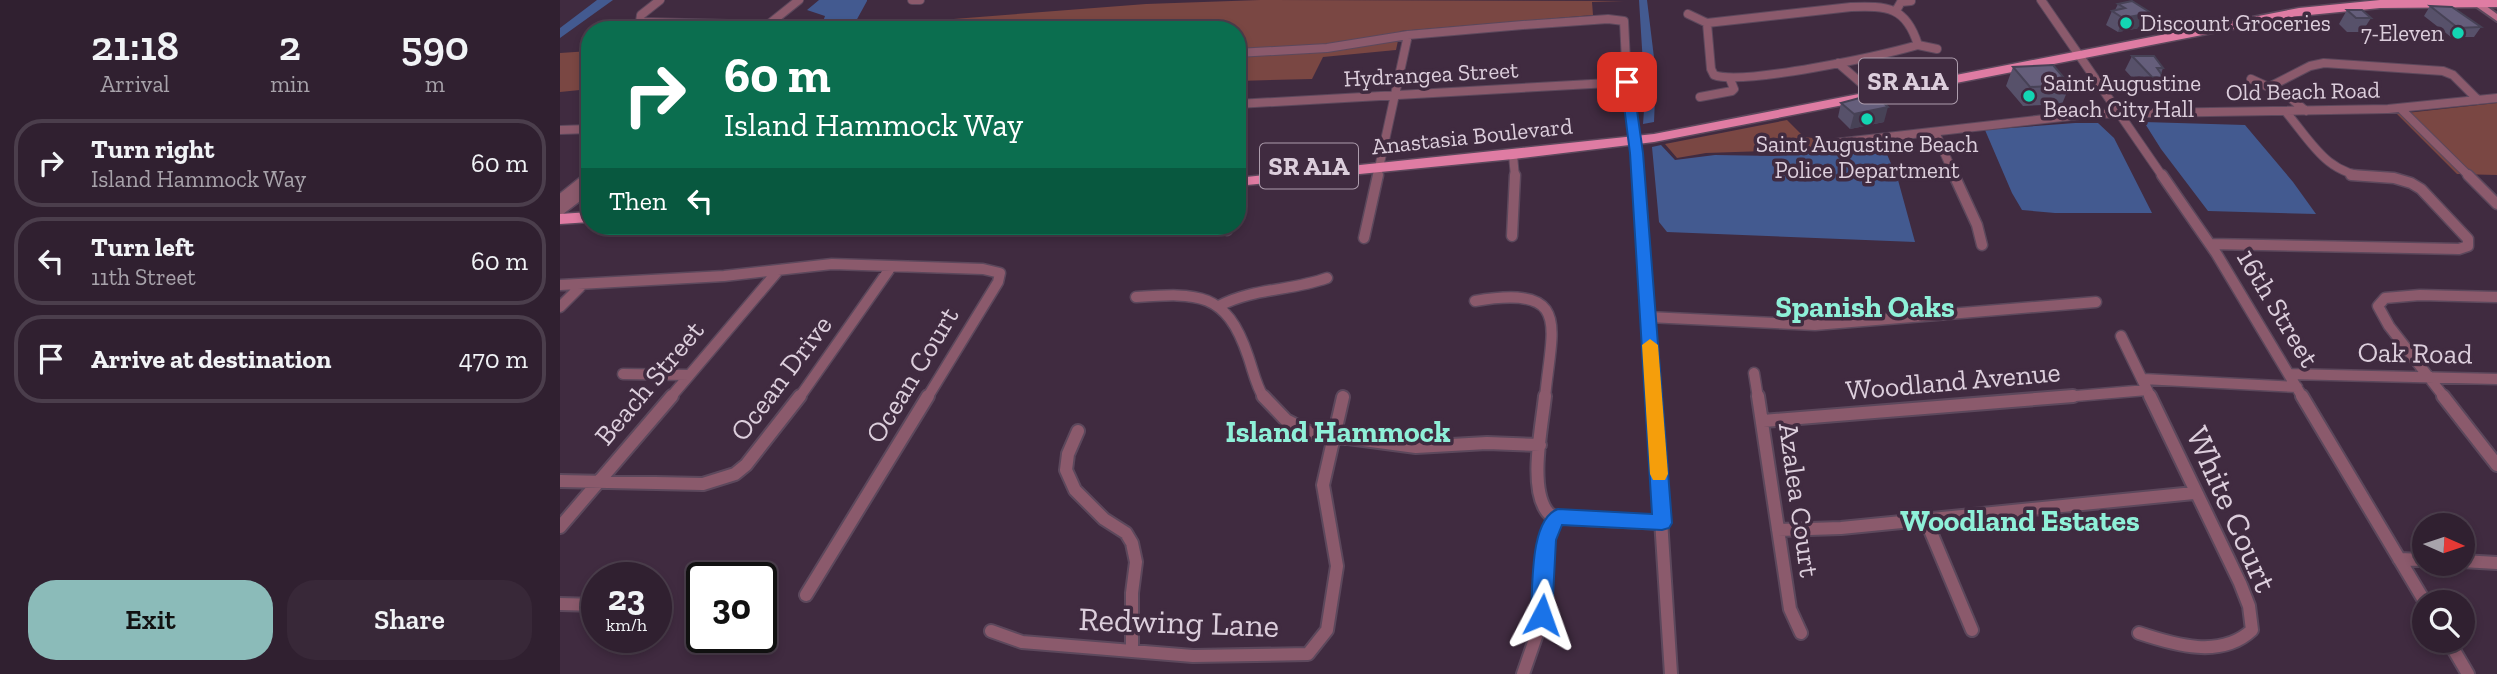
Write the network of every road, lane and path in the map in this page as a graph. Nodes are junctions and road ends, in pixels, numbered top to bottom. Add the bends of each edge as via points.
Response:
1 (660, 0) edge
2 (799, 0) edge
3 (912, 0) edge
4 (920, 0) edge
5 (2041, 0) edge
6 (2365, 0) edge
7 (1911, 1) edge
8 (2474, 2) edge
9 (2497, 3) edge
10 (1897, 9) junction
11 (1688, 15) dead end
12 (2497, 18) edge
13 (640, 21) edge
14 (774, 21) edge
15 (1707, 23) junction
16 (1408, 35) junction
17 (1918, 45) junction
18 (1937, 50) dead end
19 (1246, 52) edge
20 (2077, 52) junction
21 (2369, 55) dead end
22 (1838, 63) junction
23 (2380, 68) junction
24 (1730, 79) junction
25 (2251, 79) dead end
26 (1627, 82) junction
27 (2269, 87) junction
28 (1872, 92) junction
29 (1395, 95) junction
30 (1700, 97) dead end
31 (2497, 98) edge
32 (2479, 100) junction
33 (1246, 103) edge
34 (2400, 108) junction
35 (2306, 111) junction
36 (2286, 112) junction
37 (2120, 113) junction
38 (581, 129) edge
39 (560, 130) edge
40 (1935, 132) junction
41 (1634, 137) junction
42 (1817, 145) dead end
43 (1513, 155) junction
44 (1380, 164) junction
45 (1246, 181) edge
46 (581, 183) edge
47 (581, 194) edge
48 (560, 200) edge
49 (2497, 204) edge
50 (560, 210) edge
51 (581, 218) edge
52 (560, 219) edge
53 (581, 226) edge
54 (560, 227) edge
55 (1513, 236) dead end
56 (1364, 238) dead end
57 (2210, 244) junction
58 (1982, 245) dead end
59 (891, 267) junction
60 (777, 272) junction
61 (1327, 278) dead end
62 (560, 285) edge
63 (581, 286) junction
64 (1136, 297) dead end
65 (2497, 297) edge
66 (1475, 301) dead end
67 (2096, 302) dead end
68 (1219, 306) junction
69 (560, 307) edge
70 (1648, 317) junction
71 (2121, 336) dead end
72 (623, 373) dead end
73 (1754, 373) dead end
74 (2289, 374) junction
75 (689, 375) junction
76 (2428, 378) junction
77 (2497, 379) edge
78 (2145, 385) junction
79 (2297, 387) junction
80 (1343, 397) dead end
81 (1763, 421) junction
82 (1078, 431) dead end
83 (1336, 437) junction
84 (1540, 445) junction
85 (2497, 465) edge
86 (560, 481) edge
87 (597, 483) junction
88 (2194, 493) junction
89 (1558, 517) junction
90 (1925, 518) junction
91 (1662, 523) junction
92 (560, 527) edge
93 (1778, 530) junction
94 (2399, 559) junction
95 (2412, 560) edge
96 (2475, 562) edge
97 (2497, 563) edge
98 (2418, 590) edge
99 (806, 595) dead end
100 (560, 604) edge
101 (581, 605) edge
102 (1972, 630) dead end
103 (991, 631) dead end
104 (1801, 633) dead end
105 (2139, 633) dead end
106 (1132, 652) junction
107 (2456, 653) edge
108 (1523, 674) edge
109 (1671, 674) edge
110 (2468, 674) edge

1 - 13 street
2 - 14 street
3 - 4 street
5 - 20 street, 16th Street
6 - 20 main road, Anastasia Boulevard / SR A1A via 2278,9
7 - 10 street via 1901,2
8 - 9 main road, Anastasia Boulevard / SR A1A
8 - 12 street
8 - 20 main road, Anastasia Boulevard / SR A1A via 2299,12
10 - 15 street via 1851,7
10 - 17 street via 1905,15
11 - 15 street
15 - 24 street via 1711,69 1714,75
16 - 19 street via 1327,48
16 - 26 street via 1625,20
16 - 29 street
17 - 18 street
17 - 22 street
20 - 28 main road, Anastasia Boulevard / SR A1A
20 - 37 street, 16th Street
21 - 23 street
22 - 24 street
22 - 28 street
23 - 27 street via 2314,65
23 - 32 street via 2443,71
24 - 30 street via 1732,91
25 - 27 street
26 - 29 street, Hydrangea Street
26 - 41 street
27 - 35 street
28 - 41 main road, Anastasia Boulevard / SR A1A
29 - 33 street, Hydrangea Street
29 - 44 street
31 - 32 street, Old Beach Road
32 - 34 street, Old Beach Road
34 - 35 street, Old Beach Road
34 - 49 street
35 - 36 street, Old Beach Road
36 - 37 street, Old Beach Road
36 - 57 street via 2339,171 2394,178 2416,186 2468,239 2468,246
37 - 40 street, Old Beach Road
37 - 57 street, 16th Street
38 - 39 street
40 - 42 street, Old Beach Road
40 - 58 street
41 - 43 main road, Anastasia Boulevard / SR A1A
41 - 44 main road, Anastasia Boulevard / SR A1A
41 - 70 street
43 - 44 main road, Anastasia Boulevard / SR A1A
43 - 55 street
44 - 45 main road, Anastasia Boulevard / SR A1A
44 - 56 street
46 - 48 street
47 - 50 street
51 - 52 main road
53 - 54 main road
57 - 74 street, 16th Street
59 - 60 street via 806,265
59 - 87 street, Ocean Drive via 746,466 704,484
59 - 99 street, Ocean Court via 982,269 1000,274
60 - 63 street
60 - 75 street, Beach Street
61 - 68 street
62 - 63 street
63 - 69 street
64 - 68 street via 1181,294
65 - 76 street via 2402,296 2380,301 2381,315
66 - 84 street via 1516,296 1534,299 1552,317
67 - 70 street via 1815,326
68 - 83 street via 1239,330 1261,394 1273,410 1311,433
70 - 91 street
71 - 78 street, White Court
72 - 75 street
73 - 81 street, Azalea Court
74 - 76 street, Oak Road
74 - 79 street, 16th Street
75 - 87 street, Beach Street
76 - 77 street, Oak Road
76 - 85 street
78 - 79 street, Woodland Avenue
78 - 81 street, Woodland Avenue
78 - 88 street, White Court
79 - 94 street, 16th Street
80 - 83 street, Redwing Lane
81 - 93 street, Azalea Court
82 - 106 street via 1066,470 1075,490 1132,543 1136,562
83 - 84 street via 1416,447
83 - 106 street, Redwing Lane via 1324,485 1337,566 1327,630 1318,643 1307,653 1193,656
84 - 89 street via 1537,484 1545,509
86 - 87 street, Ocean Drive
87 - 92 street, Beach Street
88 - 90 street
88 - 105 street, White Court via 2240,583 2252,630 2229,646 2180,644
89 - 91 street
89 - 108 street via 1547,540 1536,644
90 - 93 street
90 - 102 street
91 - 109 street
93 - 104 street, Azalea Court via 1790,609
94 - 95 street
94 - 98 street, 16th Street
96 - 97 street
100 - 101 street
103 - 106 street, Redwing Lane via 1022,642
107 - 110 street

